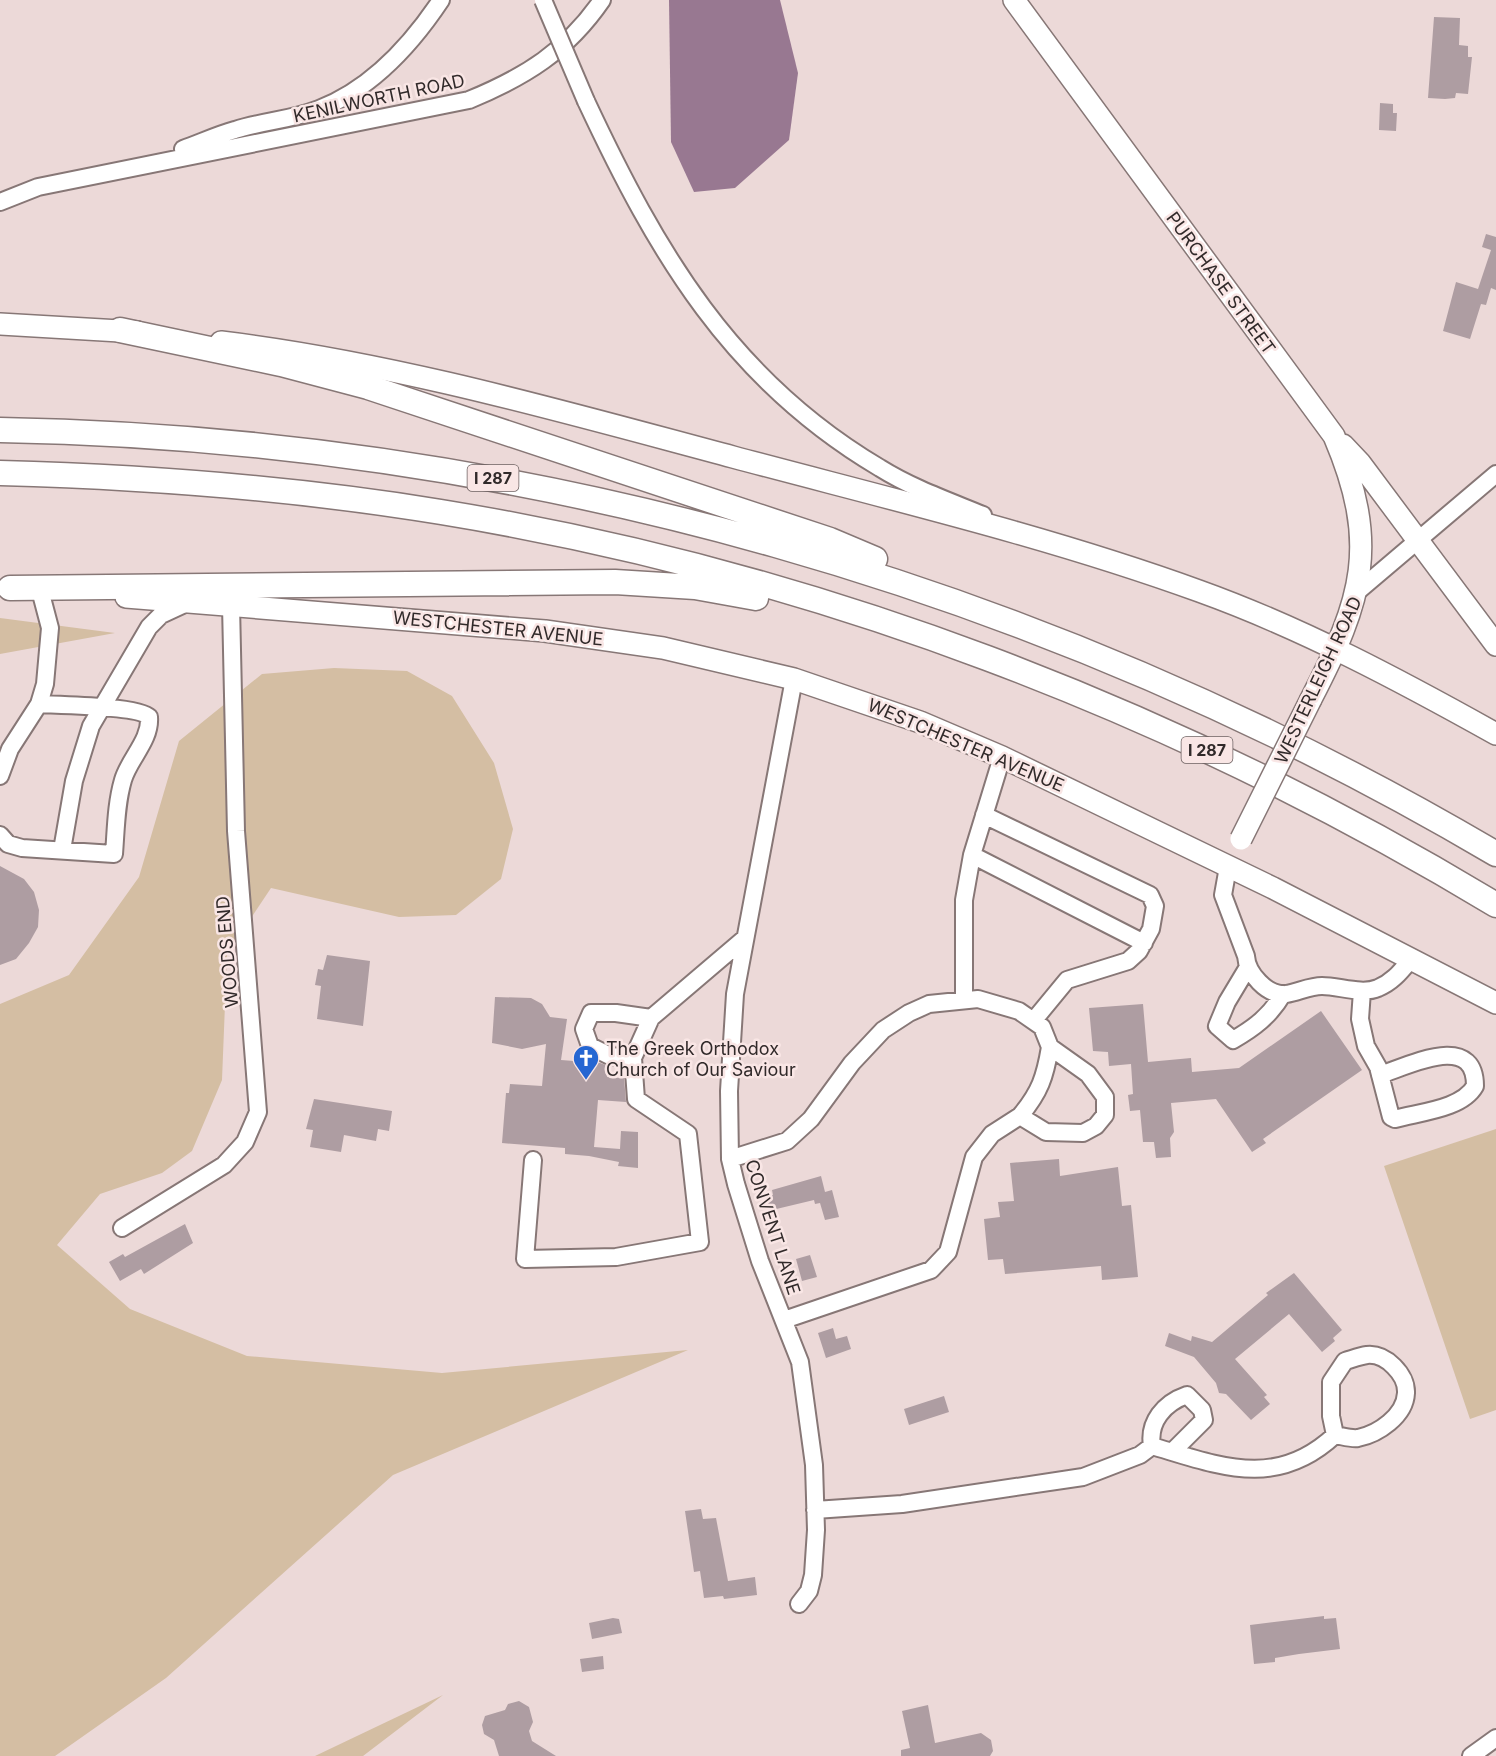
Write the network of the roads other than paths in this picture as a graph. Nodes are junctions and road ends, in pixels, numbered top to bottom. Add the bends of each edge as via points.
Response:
1 (441, 0) edge
2 (543, 0) edge
3 (602, 0) edge
4 (1014, 0) edge
5 (131, 168) junction
6 (0, 202) edge
7 (0, 324) edge
8 (120, 330) junction
9 (0, 430) edge
10 (1334, 436) junction
11 (0, 473) edge
12 (1496, 474) edge
13 (1028, 534) junction
14 (1418, 541) junction
15 (5, 588) edge
16 (40, 590) junction
17 (1357, 592) junction
18 (190, 601) junction
19 (231, 605) junction
20 (971, 606) junction
21 (902, 627) junction
22 (1496, 645) edge
23 (1336, 649) junction
24 (794, 679) junction
25 (39, 704) junction
26 (102, 708) junction
27 (1496, 734) edge
28 (1002, 756) junction
29 (0, 776) edge
30 (984, 815) junction
31 (0, 836) edge
32 (62, 850) junction
33 (1496, 854) edge
34 (972, 855) junction
35 (1228, 867) junction
36 (1496, 905) edge
37 (745, 938) junction
38 (1144, 943) junction
39 (1412, 958) junction
40 (1248, 967) junction
41 (1362, 991) junction
42 (1283, 994) junction
43 (964, 998) junction
44 (1496, 1003) edge
45 (651, 1018) junction
46 (1034, 1020) junction
47 (1050, 1047) junction
48 (633, 1058) junction
49 (1380, 1075) junction
50 (1020, 1116) junction
51 (730, 1159) junction
52 (533, 1160) dead end
53 (122, 1228) dead end
54 (784, 1320) junction
55 (1335, 1435) junction
56 (1152, 1446) junction
57 (1173, 1451) junction
58 (815, 1510) junction
59 (799, 1604) dead end
60 (1496, 1738) edge
61 (1471, 1756) edge

1 - 5 street, KENILWORTH ROAD via 409,44 345,95 310,112 235,129
2 - 13 street, bridge via 611,155 664,252 703,309 762,378 818,427 881,469
3 - 5 street, KENILWORTH ROAD via 589,20 542,63 469,100
4 - 10 main road, PURCHASE STREET
5 - 6 street, KENILWORTH ROAD via 38,187
7 - 8 main road
8 - 13 main road via 277,349 399,372
8 - 20 highway via 328,375 428,405 830,540
9 - 20 highway, I 287 via 223,441 489,477 719,528
10 - 14 main road via 1360,463
10 - 17 main road, PURCHASE STREET via 1352,482 1361,521
11 - 21 highway, I 287 via 206,483 450,513 683,563
12 - 14 street, WESTERLEIGH ROAD
13 - 23 main road via 1202,592
14 - 17 street, WESTERLEIGH ROAD
14 - 22 main road
15 - 16 main road, WESTCHESTER AVENUE
15 - 21 highway via 641,583 722,591
16 - 18 main road, WESTCHESTER AVENUE
16 - 25 street via 50,628 45,684
17 - 23 main road, WESTERLEIGH ROAD
18 - 19 main road, WESTCHESTER AVENUE
18 - 26 street via 161,615 149,627
19 - 24 main road, WESTCHESTER AVENUE via 585,636 663,648
19 - 53 street, WOODS END via 236,831 258,1112 245,1142 224,1165
20 - 33 highway, I 287 via 1082,648 1244,720
21 - 36 highway, I 287 via 1013,667 1177,736 1341,816
23 - 27 main road
23 - 35 main road, WESTERLEIGH ROAD, bridge
24 - 28 main road, WESTCHESTER AVENUE via 892,711
24 - 37 street, CONVENT LANE
25 - 26 street
25 - 29 street via 10,749
26 - 32 street via 74,781
26 - 32 street via 139,712 149,717 146,736 124,777 117,802 114,854
28 - 30 street
28 - 35 main road, WESTCHESTER AVENUE
30 - 34 street
30 - 38 street via 1150,895 1155,906
31 - 32 street via 8,844 22,848
34 - 38 street
34 - 43 street via 964,900
35 - 39 main road, WESTCHESTER AVENUE
35 - 40 street via 1223,895
37 - 45 street
37 - 51 street, CONVENT LANE via 729,1090
38 - 46 street via 1128,961 1067,980
39 - 41 street via 1393,981 1375,990
39 - 44 main road, WESTCHESTER AVENUE
40 - 42 street via 1255,979
40 - 42 street via 1217,1026 1233,1040 1273,1011
41 - 42 street via 1319,986
41 - 49 street via 1360,1019 1366,1046
43 - 46 street via 1002,1005
43 - 51 street via 929,1004 883,1030 852,1063 811,1119 787,1141
45 - 48 street
45 - 48 street via 591,1013 584,1029 590,1046 610,1056
46 - 47 street via 1042,1027
47 - 50 street via 1044,1079
47 - 50 street via 1088,1074 1105,1097 1105,1115 1083,1133 1046,1132
48 - 52 street via 636,1099 688,1134 700,1242 616,1257 525,1259
49 - 49 street via 1391,1117 1395,1119 1469,1097 1475,1086 1469,1065 1461,1057 1445,1054
50 - 54 street via 992,1134 974,1157 948,1252 931,1270
51 - 54 street, CONVENT LANE via 760,1261
54 - 58 street, CONVENT LANE via 800,1362 814,1465
55 - 55 street via 1330,1416 1331,1382 1345,1361 1370,1354 1391,1362 1406,1393 1400,1409 1382,1429 1356,1438
55 - 57 street via 1294,1462 1268,1469 1240,1470
56 - 57 street
56 - 57 street via 1150,1434 1155,1419 1177,1399 1188,1395 1202,1410 1204,1420
56 - 58 street via 1140,1455 1083,1477 902,1504
58 - 59 street, CONVENT LANE via 813,1575
60 - 61 street

